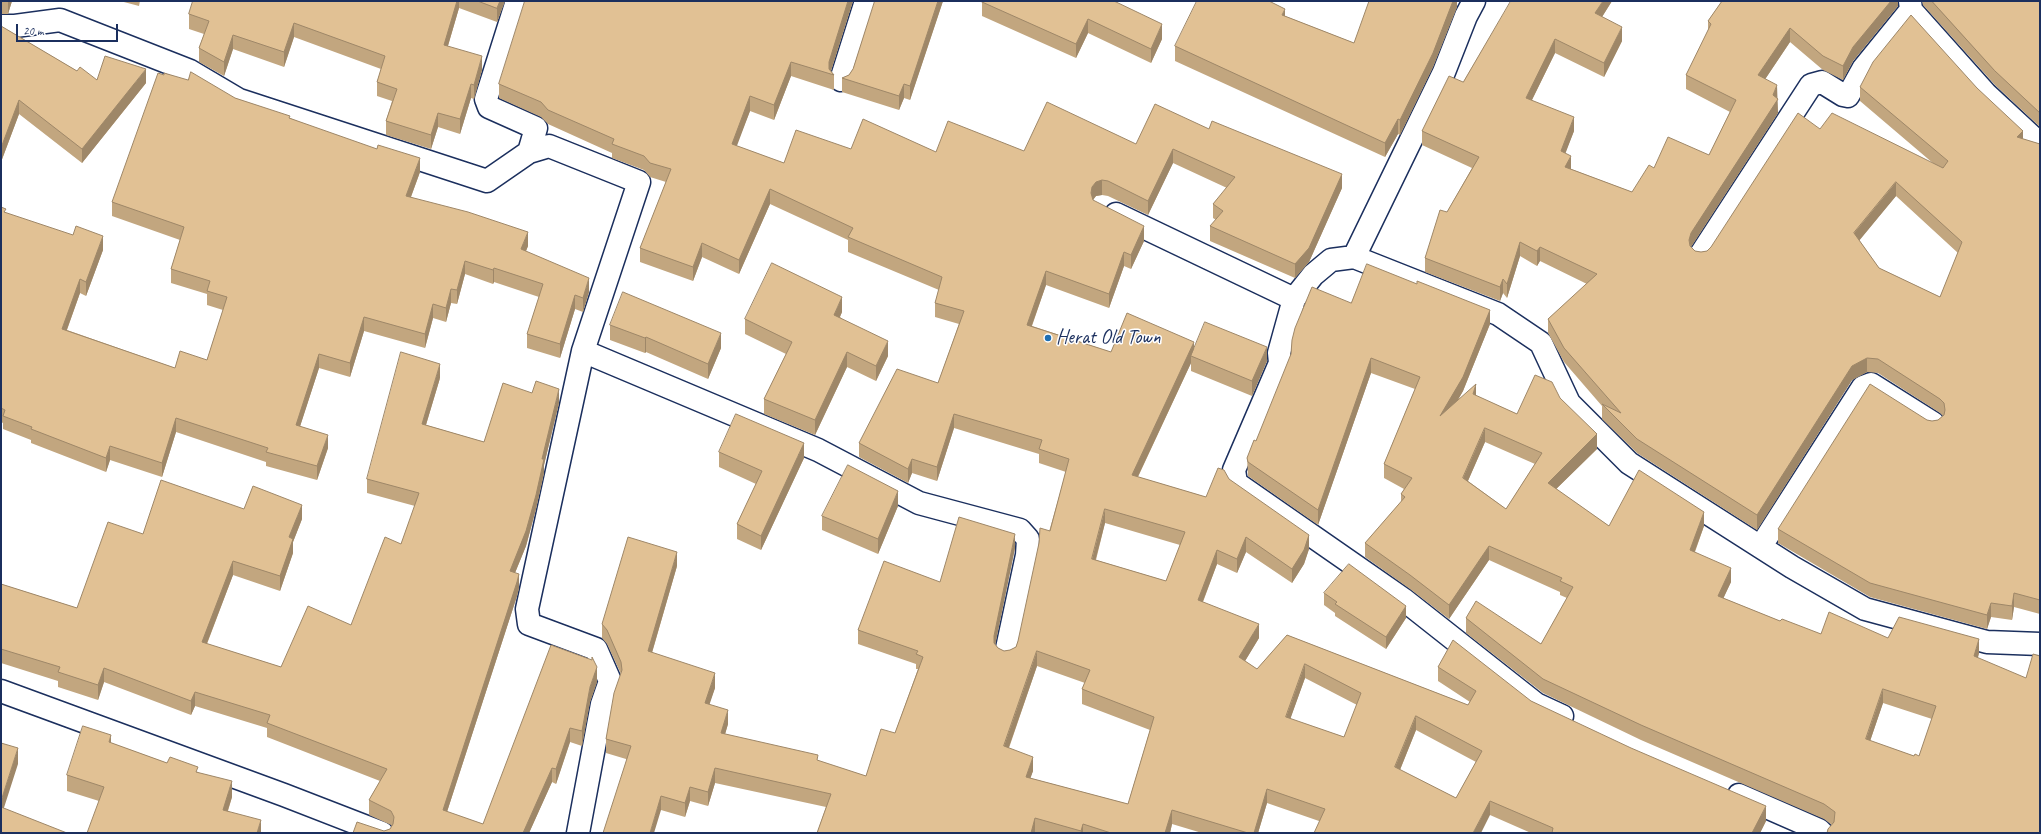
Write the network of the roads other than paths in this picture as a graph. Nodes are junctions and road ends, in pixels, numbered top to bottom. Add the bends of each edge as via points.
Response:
1 (517, 1) edge
2 (866, 1) edge
3 (1474, 1) edge
4 (1911, 6) edge
5 (1, 26) edge
6 (841, 80) dead end
7 (2040, 144) edge
8 (529, 152) junction
9 (1103, 208) edge
10 (1701, 254) edge
11 (1354, 257) junction
12 (1294, 299) junction
13 (583, 351) junction
14 (1933, 423) edge
15 (1761, 546) junction
16 (2040, 644) edge
17 (1006, 653) edge
18 (1, 691) edge
19 (1579, 724) edge
20 (1724, 789) edge
21 (382, 833) edge
22 (578, 833) edge
23 (1822, 833) edge

1 - 8 street via 486,99 489,107 536,128
2 - 6 street
3 - 11 street via 1444,72
4 - 7 street via 1986,94
4 - 10 street via 1863,69 1848,96 1822,82 1811,85
5 - 8 street via 60,20 190,71 239,100 487,181
8 - 13 street via 549,146 639,182
9 - 12 street
11 - 12 street via 1331,260 1313,275
11 - 15 street via 1498,314 1541,343 1569,403 1629,463
12 - 19 street via 1279,353 1280,363 1234,470 1236,483 1403,599 1536,704
13 - 17 street via 818,450 919,503 1020,530 1028,539 1027,555
13 - 22 street via 527,609 530,624 596,649 610,681 602,704
14 - 15 street via 1871,384 1863,387
15 - 16 street via 1865,609 1988,642
18 - 21 street via 284,794
20 - 23 street

